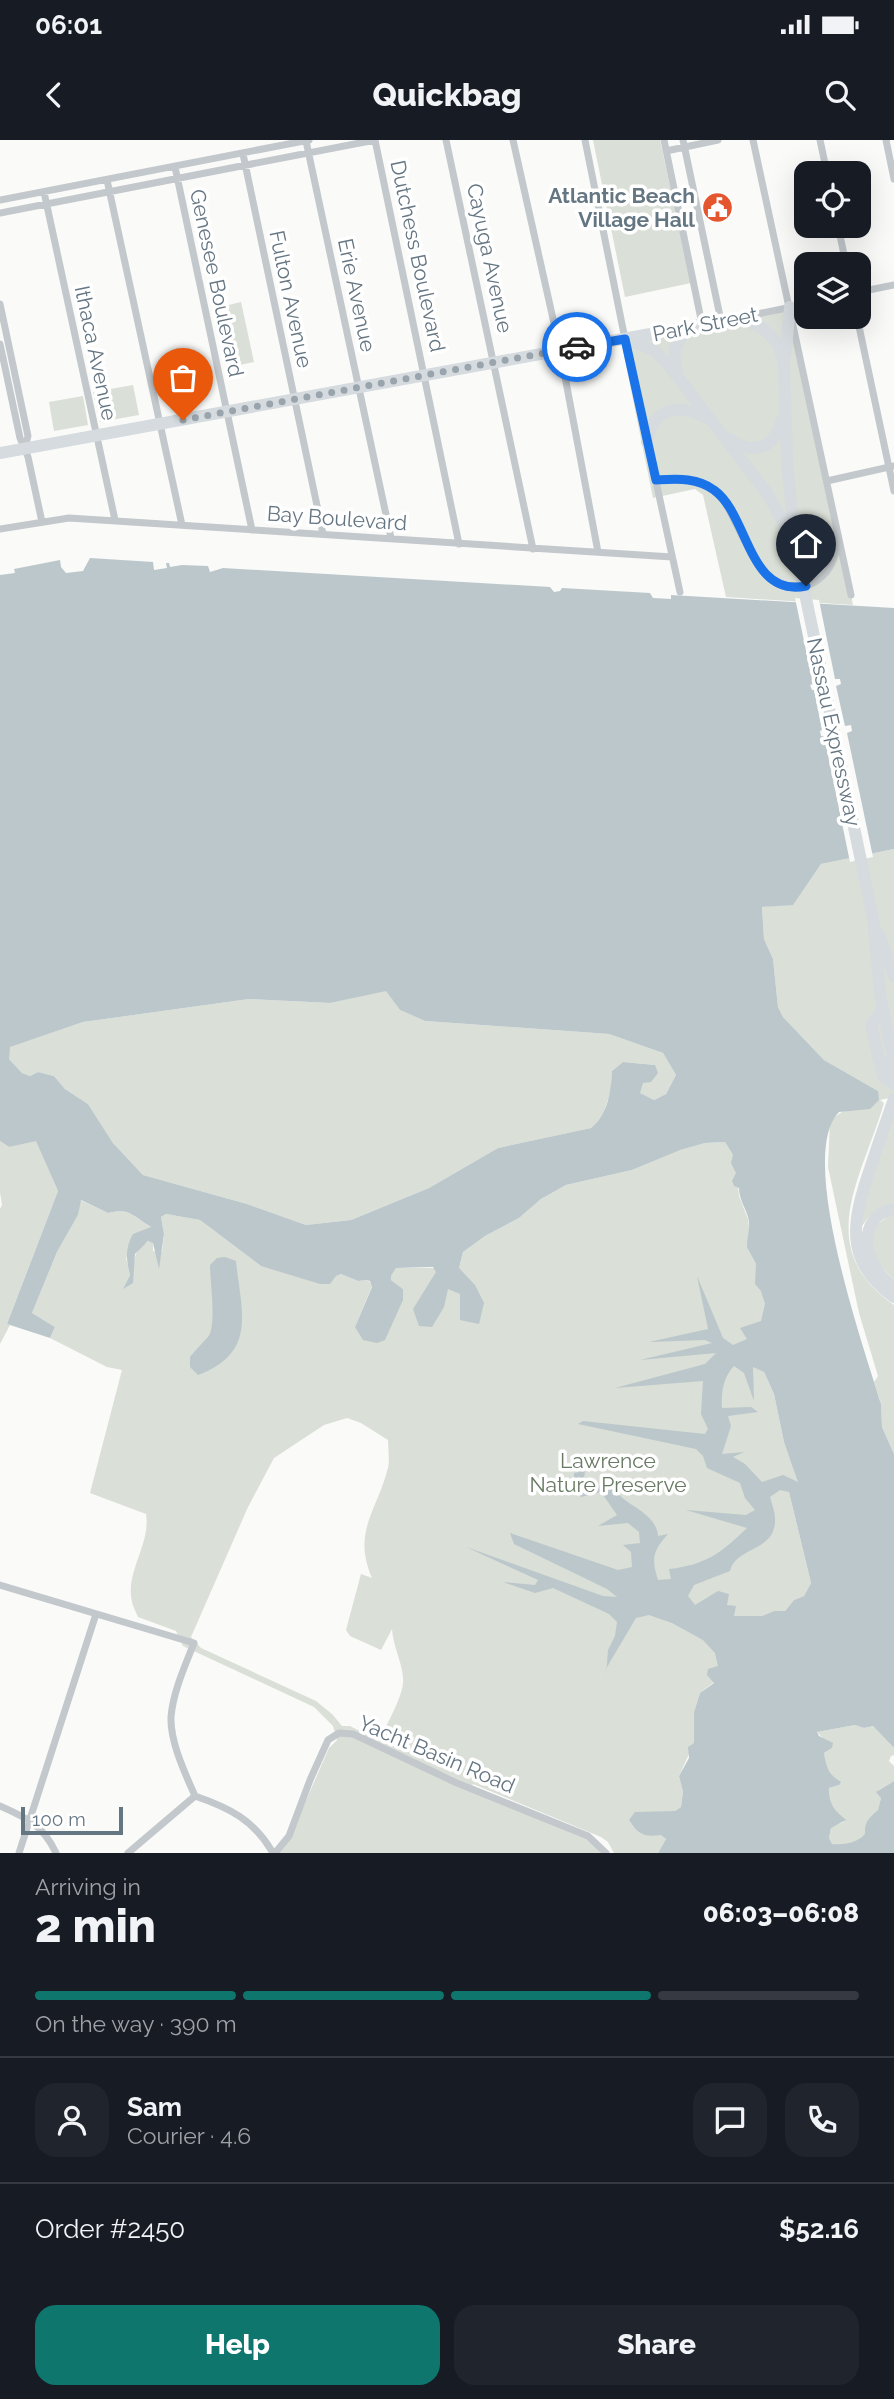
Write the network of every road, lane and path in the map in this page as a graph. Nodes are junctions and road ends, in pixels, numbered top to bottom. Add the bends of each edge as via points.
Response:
1 (308, 140) edge
2 (375, 140) edge
3 (446, 140) edge
4 (513, 140) edge
5 (585, 140) edge
6 (664, 140) edge
7 (718, 140) edge
8 (753, 140) edge
9 (820, 140) edge
10 (886, 140) edge
11 (684, 144) edge
12 (666, 151) junction
13 (309, 153) junction
14 (243, 154) junction
15 (824, 161) edge
16 (245, 166) junction
17 (175, 167) junction
18 (177, 179) junction
19 (894, 179) edge
20 (107, 180) junction
21 (44, 192) junction
22 (110, 192) junction
23 (0, 200) edge
24 (47, 204) junction
25 (0, 213) edge
26 (894, 285) edge
27 (871, 290) edge
28 (0, 304) edge
29 (794, 306) edge
30 (790, 307) junction
31 (722, 320) junction
32 (702, 324) junction
33 (860, 329) edge
34 (625, 339) junction
35 (0, 344) edge
36 (560, 350) junction
37 (495, 362) junction
38 (784, 364) junction
39 (425, 375) junction
40 (684, 384) junction
41 (359, 387) junction
42 (295, 399) junction
43 (784, 409) junction
44 (226, 412) junction
45 (713, 423) junction
46 (160, 424) junction
47 (724, 435) junction
48 (95, 436) junction
49 (648, 442) junction
50 (25, 448) junction
51 (0, 453) edge
52 (891, 467) edge
53 (656, 480) junction
54 (827, 481) junction
55 (894, 491) edge
56 (115, 520) junction
57 (42, 522) junction
58 (181, 525) junction
59 (0, 529) edge
60 (252, 530) junction
61 (323, 534) junction
62 (839, 537) junction
63 (391, 538) junction
64 (459, 544) junction
65 (795, 546) junction
66 (533, 548) junction
67 (598, 552) junction
68 (673, 557) junction
69 (680, 592) dead end
70 (851, 596) dead end
71 (873, 918) junction
72 (894, 976) edge
73 (883, 1009) junction
74 (894, 1020) edge
75 (889, 1054) edge
76 (894, 1082) edge
77 (894, 1100) edge
78 (894, 1209) edge
79 (894, 1287) edge
80 (894, 1297) edge
81 (0, 1585) edge
82 (96, 1614) junction
83 (195, 1796) junction
84 (0, 1806) edge
85 (30, 1819) junction
86 (19, 1853) edge
87 (57, 1853) edge
88 (128, 1853) edge
89 (274, 1853) edge
90 (606, 1853) edge

1 - 13 street, Erie Avenue
1 - 14 street
2 - 13 street
2 - 39 street, Dutchess Boulevard
3 - 37 street, Cayuga Avenue
4 - 36 street
5 - 34 street
6 - 12 street
7 - 11 street
8 - 30 street
9 - 15 street
10 - 19 street
11 - 12 street
11 - 31 street
12 - 32 street
13 - 16 street
13 - 41 street, Erie Avenue
14 - 16 street, Fulton Avenue
14 - 17 street
16 - 18 street
16 - 42 street, Fulton Avenue
17 - 18 street, Genesee Boulevard
17 - 20 street
18 - 22 street
18 - 44 street, Genesee Boulevard
20 - 21 street
20 - 22 street
21 - 23 street
21 - 24 street, Ithaca Avenue
22 - 24 street
22 - 46 street
24 - 25 street
24 - 48 street, Ithaca Avenue
26 - 27 street
28 - 50 street via 28,436
29 - 30 street, Park Street
30 - 31 street, Park Street
30 - 38 highway
30 - 54 street
31 - 32 highway, Park Street
31 - 38 highway, Nassau Expressway via 742,319 763,328 778,344
32 - 34 highway, Park Street
32 - 40 highway via 687,331 675,346 676,369
33 - 52 street
34 - 36 highway, Park Street
34 - 40 highway, Nassau Expressway via 655,351
34 - 49 street
35 - 50 street
36 - 37 highway, Park Street
36 - 67 street
37 - 39 highway, Park Street
37 - 66 street, Cayuga Avenue
38 - 43 highway, Nassau Expressway
39 - 41 highway, Park Street
39 - 64 street, Dutchess Boulevard
40 - 45 highway, Nassau Expressway
41 - 42 highway, Park Street
41 - 63 street, Erie Avenue
42 - 44 highway, Park Street
42 - 61 street, Fulton Avenue
43 - 47 highway via 774,437 766,444 748,449
43 - 65 highway, Nassau Expressway
44 - 46 highway, Park Street
44 - 60 street, Genesee Boulevard
45 - 47 highway, Nassau Expressway
45 - 49 highway via 693,411 675,409 654,425
46 - 48 highway, Park Street
46 - 58 street
47 - 65 highway, Nassau Expressway via 767,493
48 - 50 highway, Park Street
48 - 56 street, Ithaca Avenue
49 - 53 street
50 - 51 highway, Park Street
50 - 57 street
52 - 54 street
52 - 55 street
53 - 62 street via 687,479 715,490 763,571 774,582 790,587 819,580 829,570
53 - 68 street
54 - 62 street
56 - 57 street, Bay Boulevard
56 - 58 street, Bay Boulevard
57 - 59 street, Bay Boulevard
58 - 60 street, Bay Boulevard
60 - 61 street, Bay Boulevard
61 - 63 street, Bay Boulevard
62 - 70 street
63 - 64 street, Bay Boulevard
64 - 66 street, Bay Boulevard
65 - 71 highway, Nassau Expressway
66 - 67 street, Bay Boulevard
67 - 68 street, Bay Boulevard
68 - 69 street
71 - 72 highway, Nassau Expressway
71 - 73 highway, Nassau Expressway
73 - 74 highway
73 - 75 highway, Nassau Expressway
73 - 76 highway via 872,1025 883,1077
75 - 76 highway, Nassau Expressway
77 - 80 highway via 855,1220 859,1254 867,1271
78 - 79 highway via 877,1215 867,1233 867,1247 878,1273
81 - 82 street
82 - 83 street via 194,1643 171,1724
82 - 85 street
83 - 88 street
83 - 89 street via 252,1825
84 - 85 street
85 - 86 street
85 - 87 street
89 - 90 street, Yacht Basin Road via 289,1836 323,1748 333,1735 343,1732 588,1836

